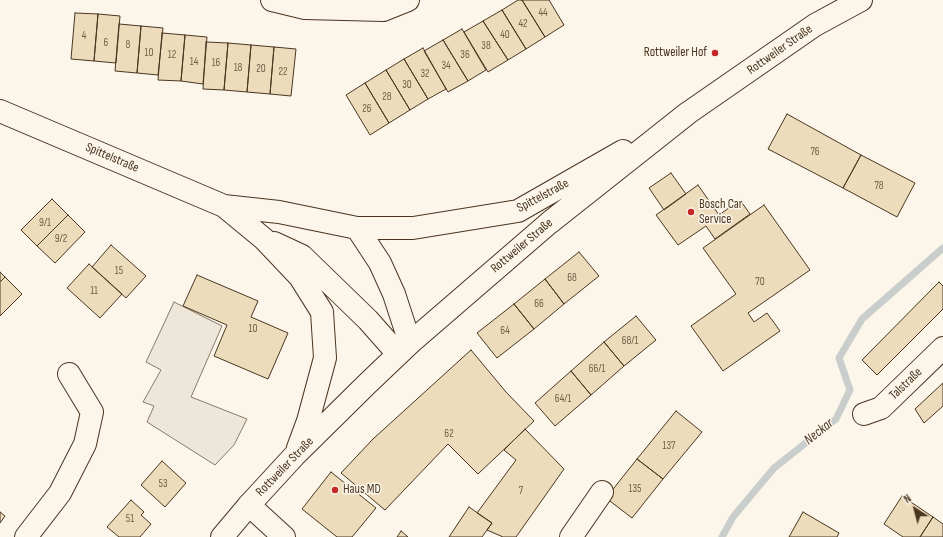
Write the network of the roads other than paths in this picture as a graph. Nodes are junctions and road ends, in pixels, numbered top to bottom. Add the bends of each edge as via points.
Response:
1 (272, 0) edge
2 (408, 0) edge
3 (861, 0) edge
4 (0, 111) edge
5 (688, 113) junction
6 (224, 206) junction
7 (357, 228) junction
8 (264, 239) junction
9 (943, 348) edge
10 (404, 349) junction
11 (69, 374) dead end
12 (864, 414) dead end
13 (295, 455) junction
14 (602, 492) dead end
15 (249, 505) junction
16 (26, 537) edge
17 (222, 537) edge
18 (284, 537) edge
19 (571, 537) edge

1 - 2 main road via 305,8 383,10
3 - 5 main road, Rottweiler Straße via 815,25
4 - 6 main road, Spittelstraße
5 - 7 main road, Spittelstraße via 518,211 413,228
5 - 10 main road, Rottweiler Straße via 549,223
6 - 7 main road, Spittelstraße via 279,212
6 - 8 main road, Spittelstraße
7 - 10 main road via 380,263 394,294
8 - 10 main road, Spittelstraße via 302,256 368,320
8 - 13 main road, Spittelstraße via 300,277 322,312 325,358 308,421
9 - 12 main road, Talstraße via 881,408
10 - 13 main road, Rottweiler Straße
11 - 16 main road via 92,412 85,444 60,493
13 - 15 main road, Rottweiler Straße
14 - 19 main road
15 - 17 main road, Rottweiler Straße
15 - 18 main road

